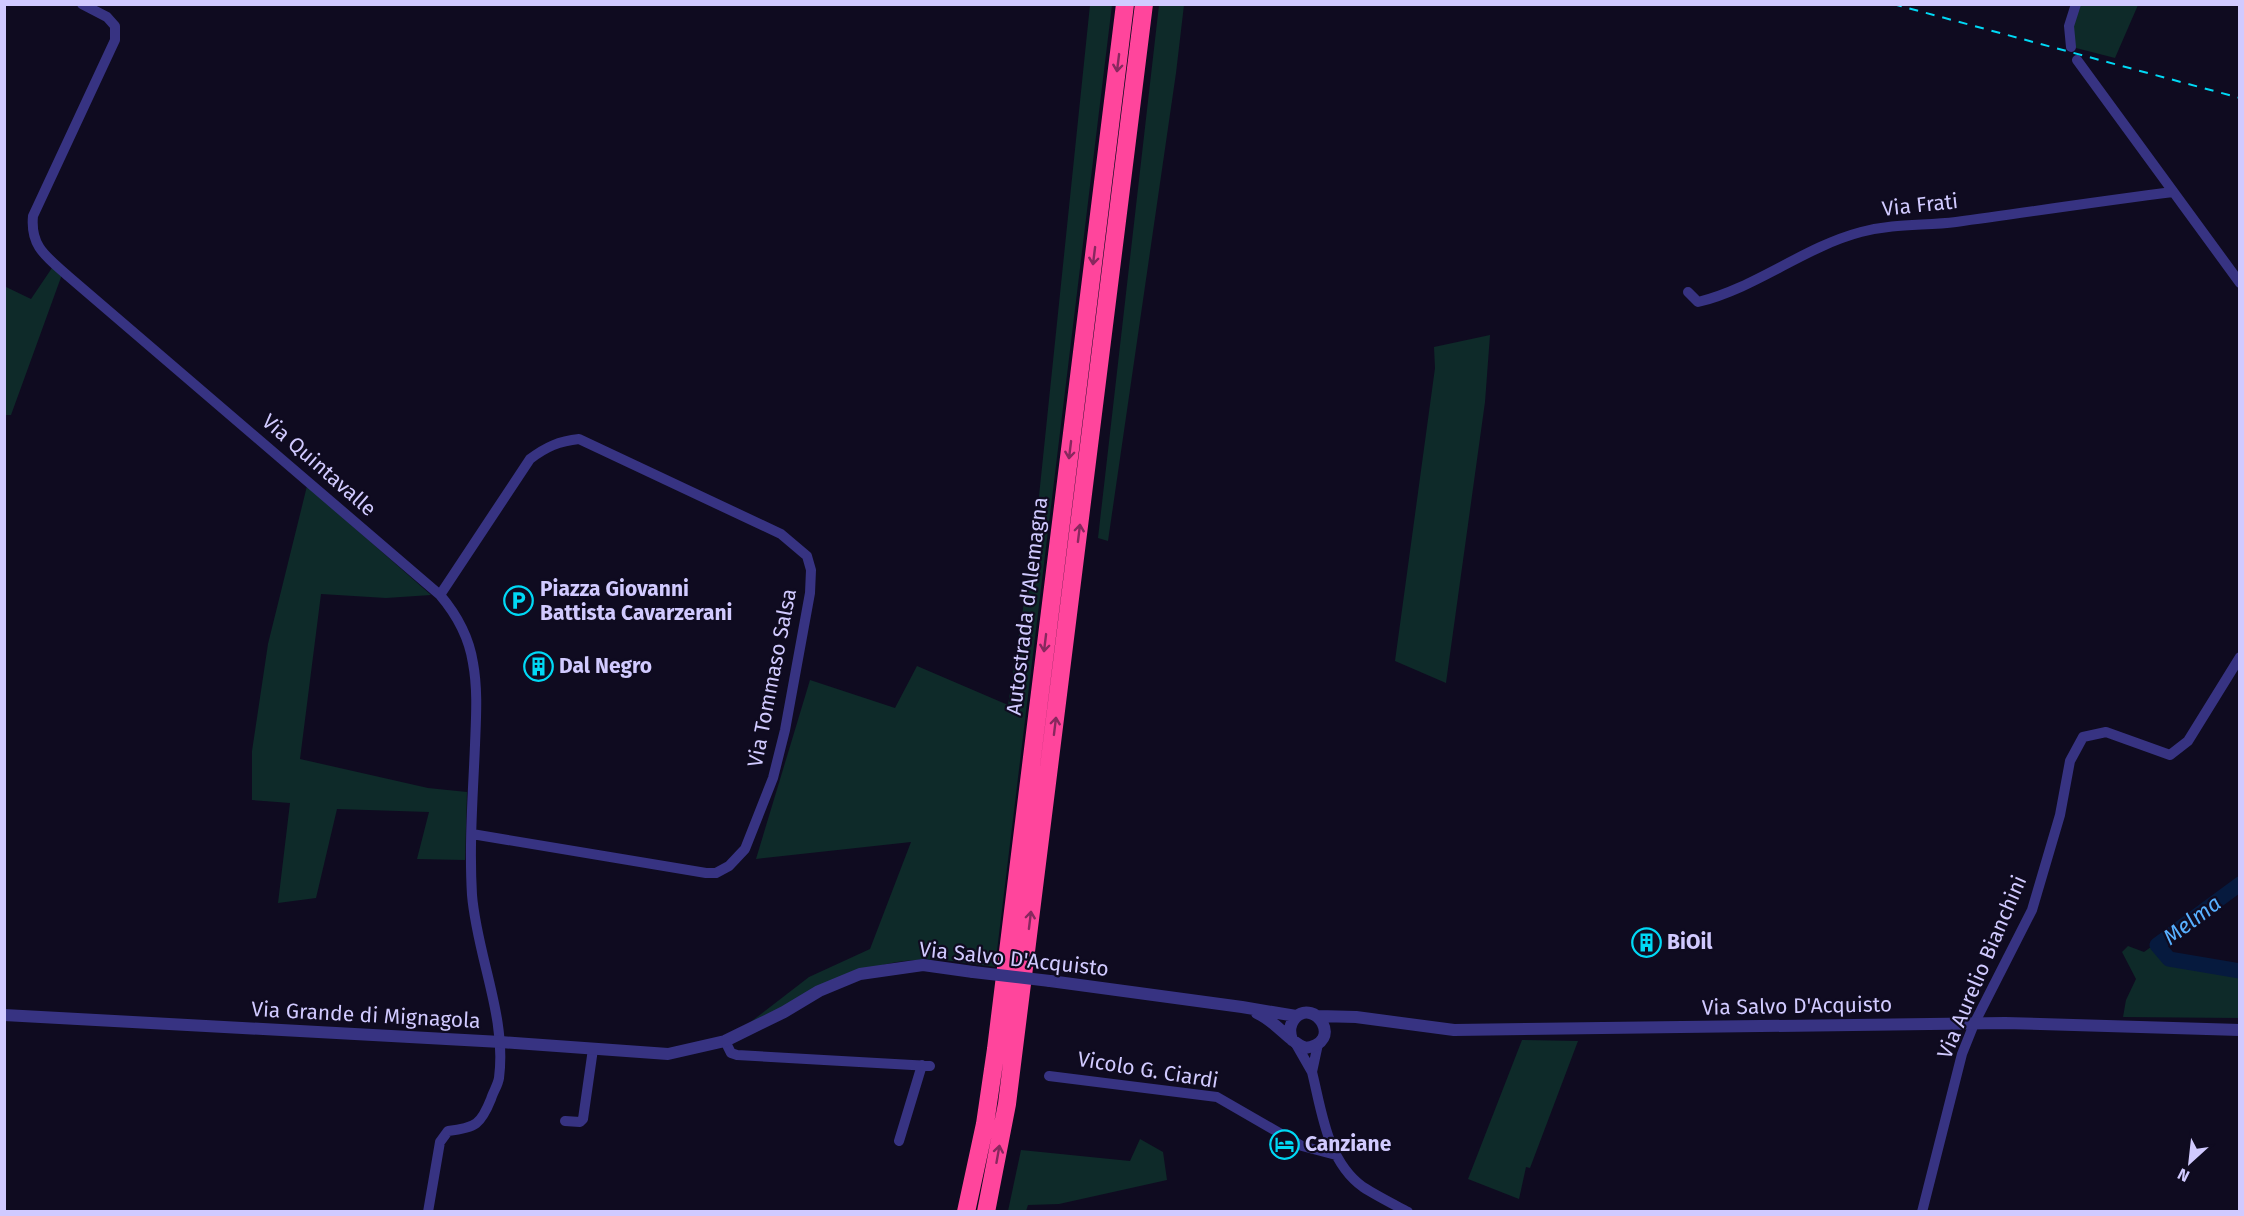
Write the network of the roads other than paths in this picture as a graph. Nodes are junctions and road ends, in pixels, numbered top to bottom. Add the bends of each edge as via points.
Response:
1 (82, 4) edge
2 (1125, 4) edge
3 (1144, 4) edge
4 (2076, 4) edge
5 (2072, 47) dead end
6 (2077, 60) dead end
7 (2173, 192) junction
8 (2240, 283) edge
9 (1688, 292) dead end
10 (440, 595) junction
11 (2240, 657) edge
12 (2226, 679) junction
13 (2240, 682) edge
14 (472, 834) junction
15 (1242, 1007) junction
16 (4, 1015) edge
17 (1296, 1016) junction
18 (1318, 1016) junction
19 (1356, 1017) junction
20 (1974, 1024) junction
21 (2240, 1030) edge
22 (1321, 1040) junction
23 (725, 1041) junction
24 (501, 1042) junction
25 (1294, 1042) junction
26 (593, 1049) junction
27 (1312, 1072) junction
28 (1049, 1076) dead end
29 (565, 1121) dead end
30 (899, 1141) dead end
31 (1336, 1155) junction
32 (428, 1212) edge
33 (966, 1212) edge
34 (986, 1212) edge
35 (1408, 1212) edge
36 (1922, 1212) edge

1 - 10 street, Via Quintavalle via 107,17 115,26 115,40 33,216 37,244 68,276
2 -> 33 highway, Autostrada d'Alemagna via 994,1060
34 -> 3 highway, Autostrada d'Alemagna via 1007,1104
4 - 5 street via 2069,26
6 - 7 street
7 - 8 street
7 - 9 street, Via Frati via 1860,232 1716,298 1698,302
10 - 14 street, Via Quintavalle via 466,637 475,680
10 - 14 street, Via Tommaso Salsa via 530,459 544,448 579,439 781,534 807,556 811,570 801,644 773,778 744,849 729,867 706,873
11 - 12 street, Via Aurelio Bianchini
12 - 13 street
12 - 20 street, Via Aurelio Bianchini via 2188,741 2170,755 2106,732 2083,737 2070,761 2060,815 2032,910
14 - 24 street, Via Quintavalle via 476,927
15 - 17 street, Via Salvo D'Acquisto
15 - 23 street, Via Salvo D'Acquisto, bridge via 923,965 860,974 819,990
15 - 25 street, Via Salvo D'Acquisto via 1270,1020
16 - 24 street, Via Grande di Mignagola
17 - 18 street, Via Salvo D'Acquisto
17 - 25 street via 1290,1032
18 - 19 street, Via Salvo D'Acquisto
18 - 22 street via 1325,1029
19 - 20 street, Via Salvo D'Acquisto via 1454,1030
19 - 22 street via 1337,1023
20 - 21 street, Via Salvo D'Acquisto
20 - 36 street, Via Aurelio Bianchini via 1962,1054
22 - 25 street via 1305,1048
22 - 27 street
23 - 26 street, Via Grande di Mignagola via 668,1054
23 - 30 street via 730,1053 737,1055 926,1065
24 - 26 street, Via Grande di Mignagola
24 - 32 street, Via Quintavalle via 499,1080 485,1115 477,1124 448,1131 440,1142
25 - 27 street
26 - 29 street via 583,1119
27 - 31 street
28 - 31 street, Vicolo G. Ciardi via 1217,1097 1302,1146
31 - 35 street via 1362,1186

